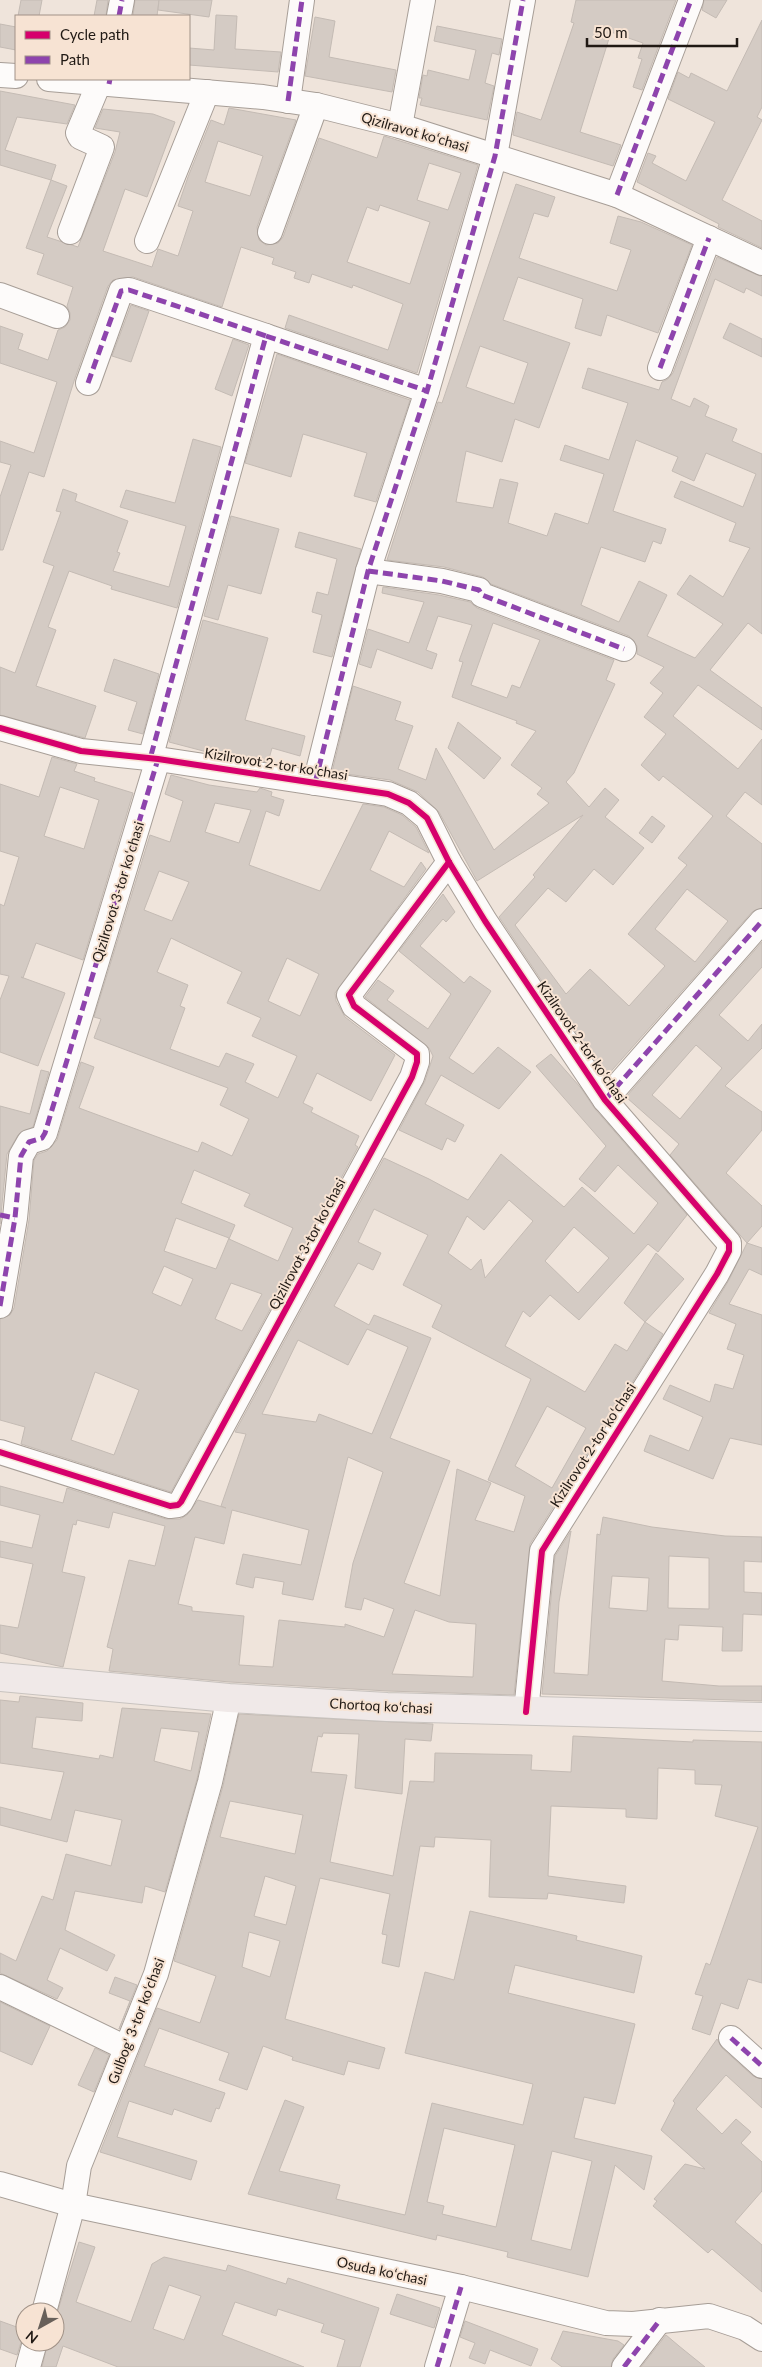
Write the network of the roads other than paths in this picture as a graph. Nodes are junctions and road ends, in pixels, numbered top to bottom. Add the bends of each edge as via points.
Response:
1 (122, 0) edge
2 (302, 0) edge
3 (423, 0) edge
4 (523, 0) edge
5 (691, 0) edge
6 (119, 15) edge
7 (69, 80) edge
8 (106, 82) edge
9 (207, 92) junction
10 (288, 101) junction
11 (316, 105) junction
12 (400, 126) junction
13 (495, 156) junction
14 (617, 195) junction
15 (70, 232) dead end
16 (270, 232) dead end
17 (709, 238) junction
18 (147, 241) dead end
19 (762, 263) edge
20 (0, 295) edge
21 (57, 316) dead end
22 (266, 336) junction
23 (660, 368) dead end
24 (88, 382) dead end
25 (428, 392) junction
26 (368, 572) junction
27 (624, 649) dead end
28 (0, 728) edge
29 (154, 760) junction
30 (315, 783) junction
31 (449, 862) junction
32 (762, 921) edge
33 (605, 1100) junction
34 (7, 1216) edge
35 (0, 1306) edge
36 (0, 1452) edge
37 (0, 1677) edge
38 (230, 1698) junction
39 (526, 1712) junction
40 (762, 1717) edge
41 (0, 1987) edge
42 (731, 2038) dead end
43 (126, 2048) junction
44 (762, 2066) edge
45 (0, 2184) edge
46 (73, 2205) junction
47 (460, 2288) junction
48 (47, 2302) edge
49 (660, 2320) junction
50 (762, 2339) edge
51 (32, 2352) edge
52 (28, 2367) edge
53 (437, 2367) edge
54 (624, 2367) edge

1 - 6 street
2 - 10 street
3 - 12 street
4 - 13 street
5 - 14 street
7 - 8 street, Qizilravot koʻchasi
8 - 9 street, Qizilravot koʻchasi
8 - 15 street via 78,133 80,138 102,147
9 - 10 street, Qizilravot koʻchasi
9 - 18 street
10 - 11 street, Qizilravot koʻchasi
11 - 12 street, Qizilravot koʻchasi
11 - 16 street
12 - 13 street, Qizilravot koʻchasi
13 - 14 street, Qizilravot koʻchasi
13 - 25 street
14 - 17 street, Qizilravot koʻchasi
17 - 19 street, Qizilravot koʻchasi
17 - 23 street
20 - 21 street
22 - 24 street via 129,290 121,291
22 - 25 street
22 - 29 street, Qizilrovot 3-tor koʻchasi
25 - 26 street
26 - 27 street via 442,581 479,590 482,595
26 - 30 street
28 - 29 street, Kizilrovot 2-tor koʻchasi via 81,751
29 - 30 street, Kizilrovot 2-tor koʻchasi
29 - 34 street, Qizilrovot 3-tor koʻchasi via 45,1133 42,1138 29,1142 23,1151
30 - 31 street, Kizilrovot 2-tor koʻchasi via 388,794 409,802 427,818
31 - 33 street, Kizilrovot 2-tor koʻchasi
31 - 36 street, Qizilrovot 3-tor koʻchasi via 350,995 354,1006 417,1054 412,1077 182,1502 170,1506
32 - 33 street
33 - 39 street, Kizilrovot 2-tor koʻchasi via 723,1234 729,1251 542,1551
34 - 35 street, Qizilrovot 3-tor koʻchasi
37 - 38 main road, Chortoq koʻchasi
38 - 39 main road, Chortoq koʻchasi
38 - 43 street, Gulbog' 3-tor koʻchasi via 156,1974
39 - 40 main road, Chortoq koʻchasi
41 - 43 street
42 - 44 street
43 - 46 street, Gulbog' 3-tor koʻchasi via 79,2166
45 - 46 street, Osuda koʻchasi
46 - 47 street, Osuda koʻchasi
46 - 48 street, Gulbog' 3-tor koʻchasi
47 - 49 street, Osuda koʻchasi via 606,2323
47 - 53 street
49 - 50 street, Osuda koʻchasi via 709,2316 745,2328
49 - 54 street
51 - 52 street

